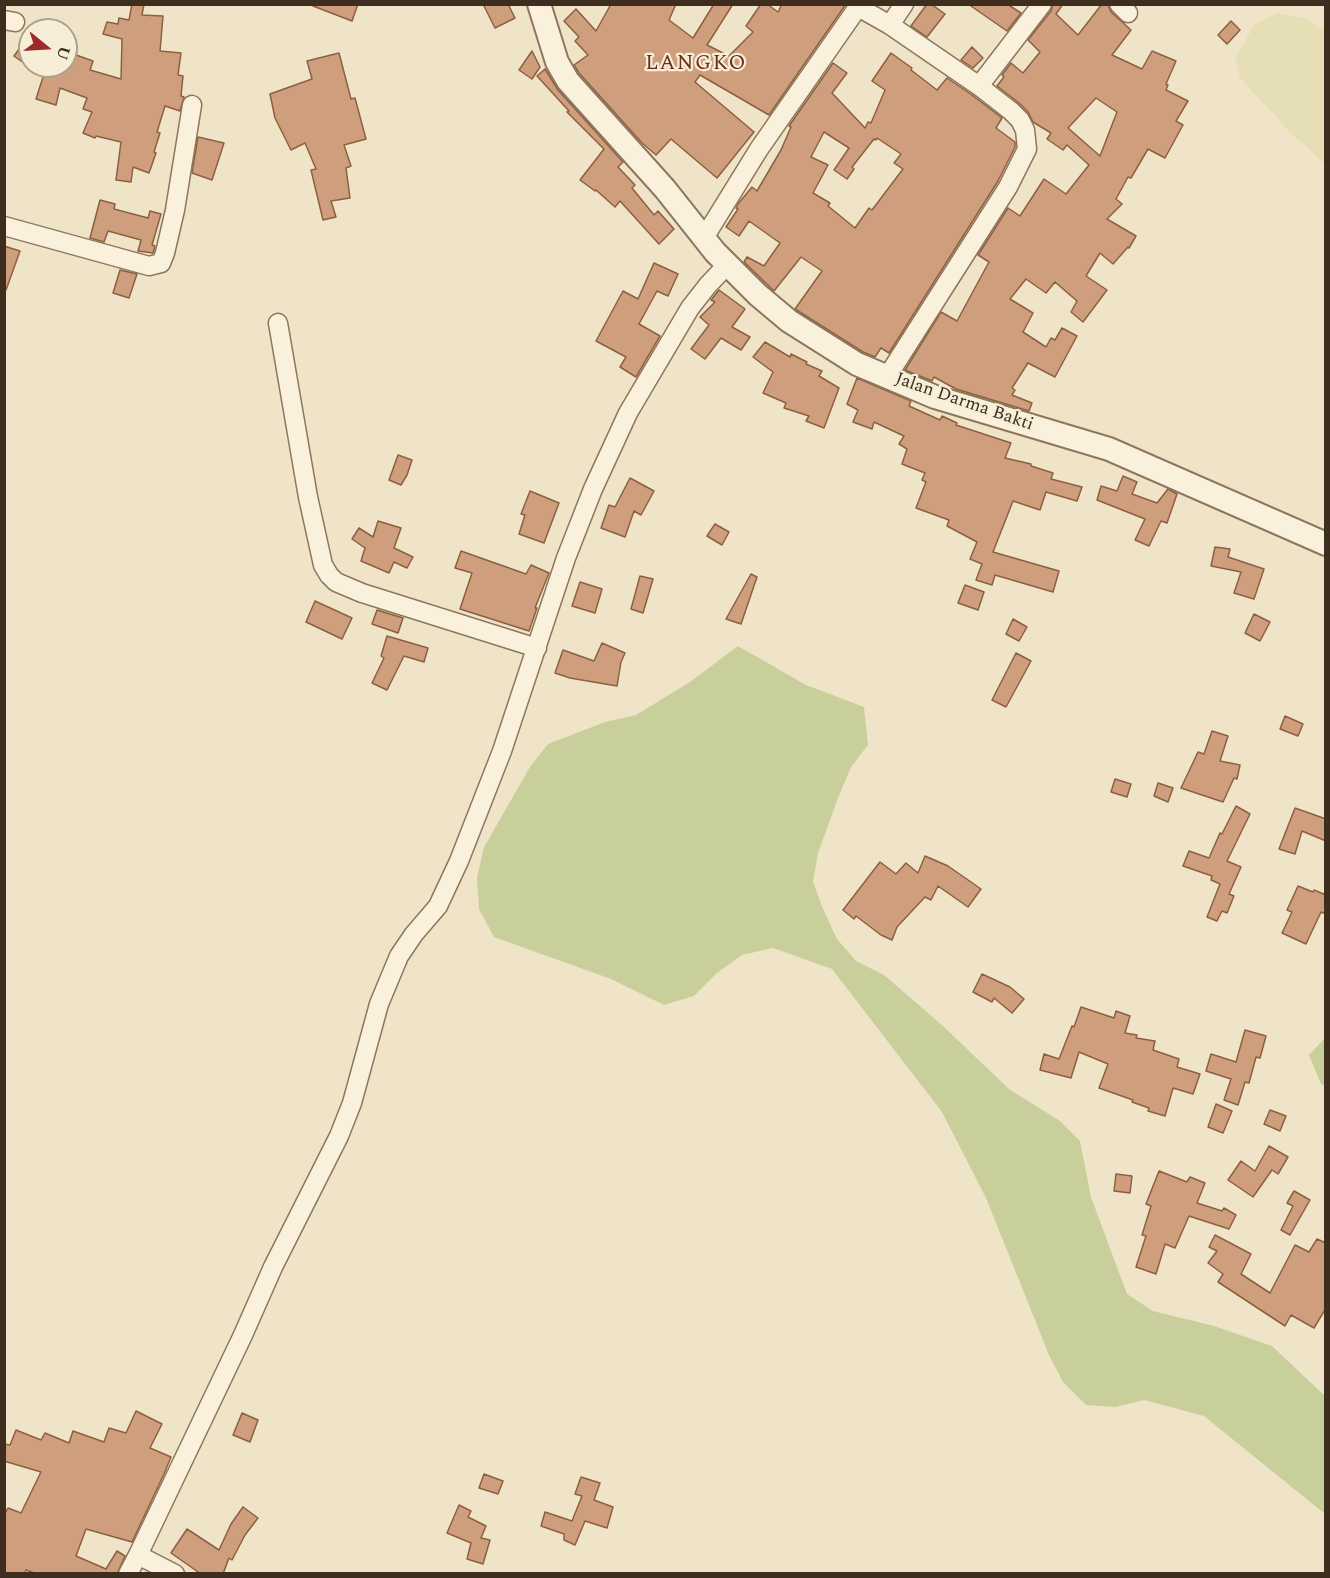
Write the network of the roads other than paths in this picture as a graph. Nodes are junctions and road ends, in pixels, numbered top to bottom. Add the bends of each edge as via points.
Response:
1 (539, 4) edge
2 (904, 4) edge
3 (1042, 4) edge
4 (856, 6) edge
5 (890, 25) junction
6 (979, 86) junction
7 (192, 105) dead end
8 (4, 226) edge
9 (704, 238) junction
10 (727, 265) junction
11 (278, 323) dead end
12 (887, 377) junction
13 (1326, 544) edge
14 (537, 648) junction
15 (138, 1556) junction
16 (128, 1574) edge
17 (175, 1574) edge

1 - 9 street, Jalan Darma Bakti via 556,62 568,81
2 - 5 street
3 - 6 street
4 - 5 street
4 - 9 street
5 - 6 street
6 - 12 street via 1020,120 1027,149 1008,187
7 - 8 street via 175,210 160,263 149,266
9 - 10 street, Jalan Darma Bakti
10 - 12 street, Jalan Darma Bakti via 789,321 857,364
10 - 14 street via 690,308 628,412 566,558
11 - 14 street via 308,496 328,575 362,593
12 - 13 street, Jalan Darma Bakti via 984,413 1109,449
14 - 15 street via 502,751 450,881 438,906 399,956 391,975 339,1136
15 - 16 street
15 - 17 street

